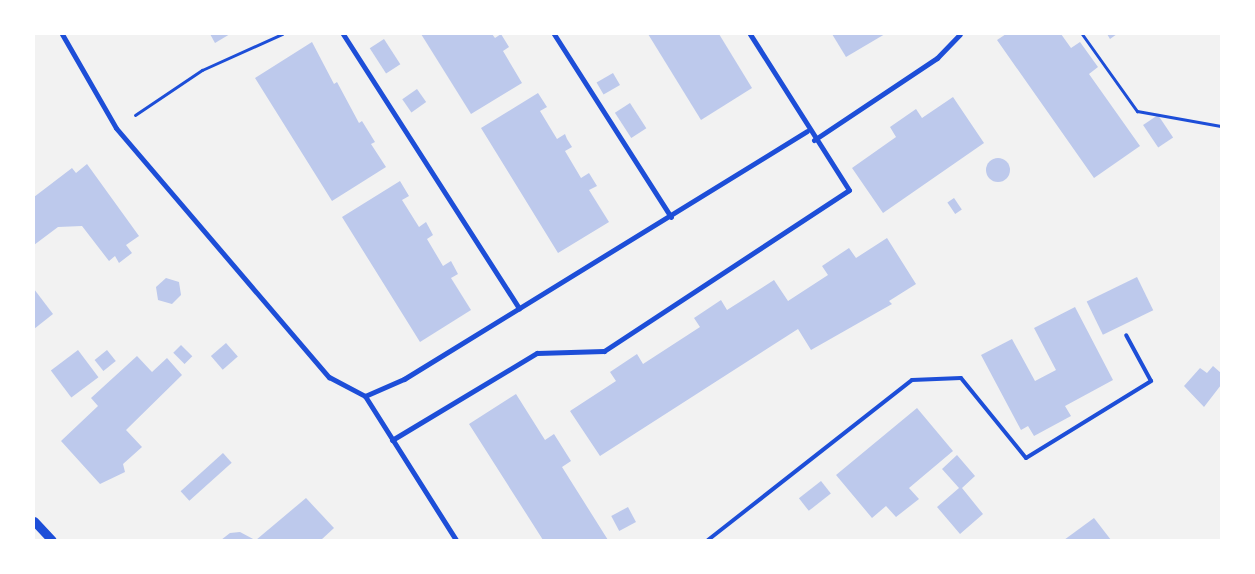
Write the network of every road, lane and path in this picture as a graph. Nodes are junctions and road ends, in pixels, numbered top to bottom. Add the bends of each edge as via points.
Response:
1 (62, 34) edge
2 (282, 34) edge
3 (343, 34) edge
4 (554, 34) edge
5 (750, 34) edge
6 (960, 34) edge
7 (1082, 34) edge
8 (1221, 126) edge
9 (116, 128) junction
10 (807, 131) junction
11 (814, 140) junction
12 (671, 217) junction
13 (519, 308) junction
14 (1126, 335) dead end
15 (365, 396) junction
16 (392, 440) junction
17 (34, 521) edge
18 (52, 540) edge
19 (456, 540) edge
20 (708, 540) edge

1 - 9 street
2 - 9 path via 202,70
3 - 13 street
4 - 12 street
5 - 10 street
6 - 11 street via 937,58
7 - 8 path via 1137,111
9 - 15 street via 329,377
10 - 11 street
10 - 12 street
11 - 16 street via 849,190 604,351 537,354
12 - 13 street
13 - 15 street via 404,379
14 - 20 lane via 1151,381 1026,458 961,378 912,380
15 - 16 street
16 - 19 street
17 - 18 street

